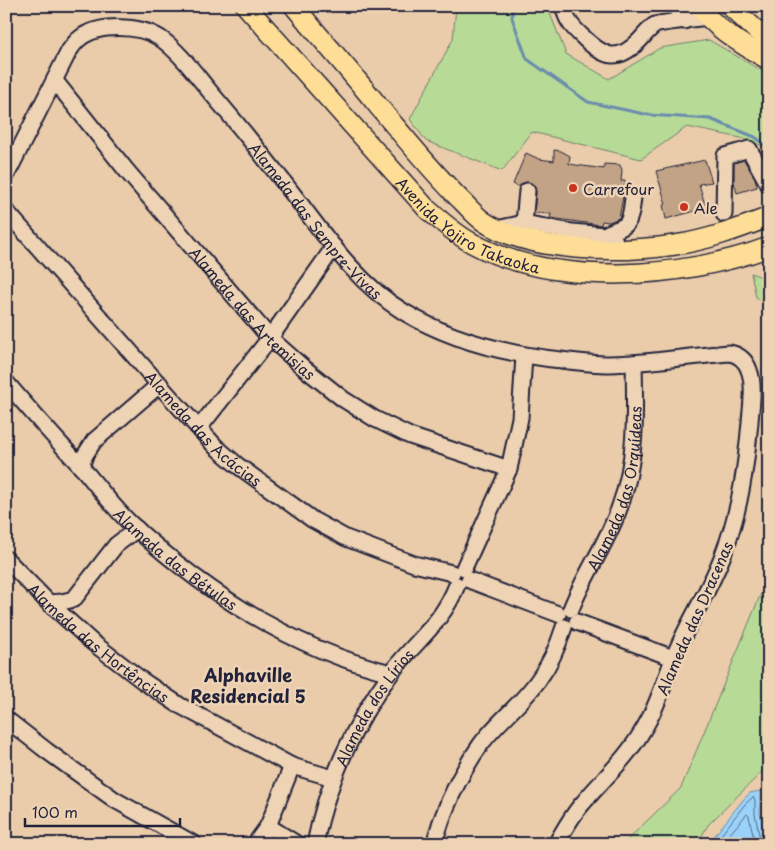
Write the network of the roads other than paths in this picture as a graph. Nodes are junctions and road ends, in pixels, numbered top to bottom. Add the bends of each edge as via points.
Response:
1 (246, 6) edge
2 (294, 6) edge
3 (564, 6) edge
4 (675, 6) edge
5 (730, 6) edge
6 (743, 6) edge
7 (708, 10) edge
8 (684, 21) junction
9 (769, 28) edge
10 (769, 42) edge
11 (769, 48) edge
12 (769, 60) edge
13 (55, 81) junction
14 (6, 176) edge
15 (769, 185) edge
16 (527, 191) dead end
17 (633, 198) dead end
18 (6, 211) edge
19 (724, 214) dead end
20 (769, 217) edge
21 (524, 223) junction
22 (497, 229) junction
23 (605, 235) junction
24 (334, 247) junction
25 (769, 247) edge
26 (619, 249) junction
27 (270, 338) junction
28 (524, 356) junction
29 (745, 362) joint
30 (634, 363) junction
31 (6, 382) edge
32 (160, 384) junction
33 (199, 428) junction
34 (94, 441) junction
35 (64, 448) junction
36 (81, 467) junction
37 (508, 469) junction
38 (124, 517) junction
39 (137, 529) junction
40 (116, 545) junction
41 (6, 559) edge
42 (460, 576) junction
43 (77, 596) junction
44 (49, 603) junction
45 (567, 618) junction
46 (68, 620) junction
47 (673, 658) junction
48 (391, 673) junction
49 (6, 719) edge
50 (292, 766) junction
51 (334, 778) junction
52 (268, 826) junction
53 (194, 844) edge
54 (255, 844) edge
55 (296, 844) edge
56 (315, 844) edge
57 (434, 844) edge
58 (556, 844) edge

1 - 25 main road, Avenida Yojiro Takaoka via 427,209 472,243 532,265 557,270 616,273 678,270
2 - 22 main road, Avenida Yojiro Takaoka via 445,185 482,221
3 - 8 street via 573,27 593,47 612,56 626,52 656,24
4 - 8 street
5 - 10 main road
6 - 9 main road
7 - 8 street
7 - 11 main road via 761,46
7 - 12 main road via 730,36
13 - 14 street, Alameda das Sempre-Vivas
13 - 24 street, Alameda das Sempre-Vivas via 69,51 78,39 90,32 129,27 159,38 186,64 244,132
13 - 27 street, Alameda das Artemisias via 126,170
15 - 19 street via 749,149 725,156
16 - 21 street
17 - 23 street via 625,226
18 - 32 street, Alameda das Acácias
20 - 26 main road, Avenida Yojiro Takaoka via 732,232 676,245
21 - 22 street
21 - 23 street
22 - 26 main road, Avenida Yojiro Takaoka via 531,242 569,248
23 - 26 street via 614,239
24 - 27 street
24 - 28 street, Alameda das Sempre-Vivas via 385,300 405,313 467,341
27 - 33 street
27 - 37 street, Alameda das Artemisias via 343,399 375,419 410,436
28 - 30 street, Alameda das Sempre-Vivas
28 - 37 street, Alameda dos Lírios via 520,418
29 - 30 street, Alameda das Sempre-Vivas via 730,353
29 - 47 street, Alameda das Dracenas via 750,371 752,405 736,517 711,584
30 - 45 street, Alameda das Orquídeas via 634,427 628,480 611,527
31 - 35 street, Alameda das Bétulas
32 - 33 street, Alameda das Acácias
32 - 34 street
33 - 42 street, Alameda das Acácias via 237,465 313,520 381,552
34 - 35 street
34 - 36 street
35 - 36 street, Alameda das Bétulas
36 - 38 street, Alameda das Bétulas
37 - 42 street, Alameda dos Lírios
38 - 39 street, Alameda das Bétulas
38 - 40 street
39 - 40 street
39 - 48 street, Alameda das Bétulas via 179,565 253,616 330,653
40 - 43 street
41 - 44 street, Alameda das Hortências
42 - 45 street, Alameda das Acácias
42 - 48 street, Alameda dos Lírios via 440,619
43 - 44 street
43 - 46 street
44 - 46 street, Alameda das Hortências
45 - 47 street, Alameda das Acácias
45 - 57 street, Alameda das Orquídeas via 558,645 539,680 495,727 464,770 450,797
46 - 50 street, Alameda das Hortências via 158,691
47 - 58 street, Alameda das Dracenas via 645,728 618,766 582,804
48 - 51 street, Alameda dos Lírios via 359,724
49 - 53 street via 115,800
50 - 51 street, Alameda das Hortências
50 - 52 street
51 - 56 street, Alameda dos Lírios
52 - 54 street
52 - 55 street

